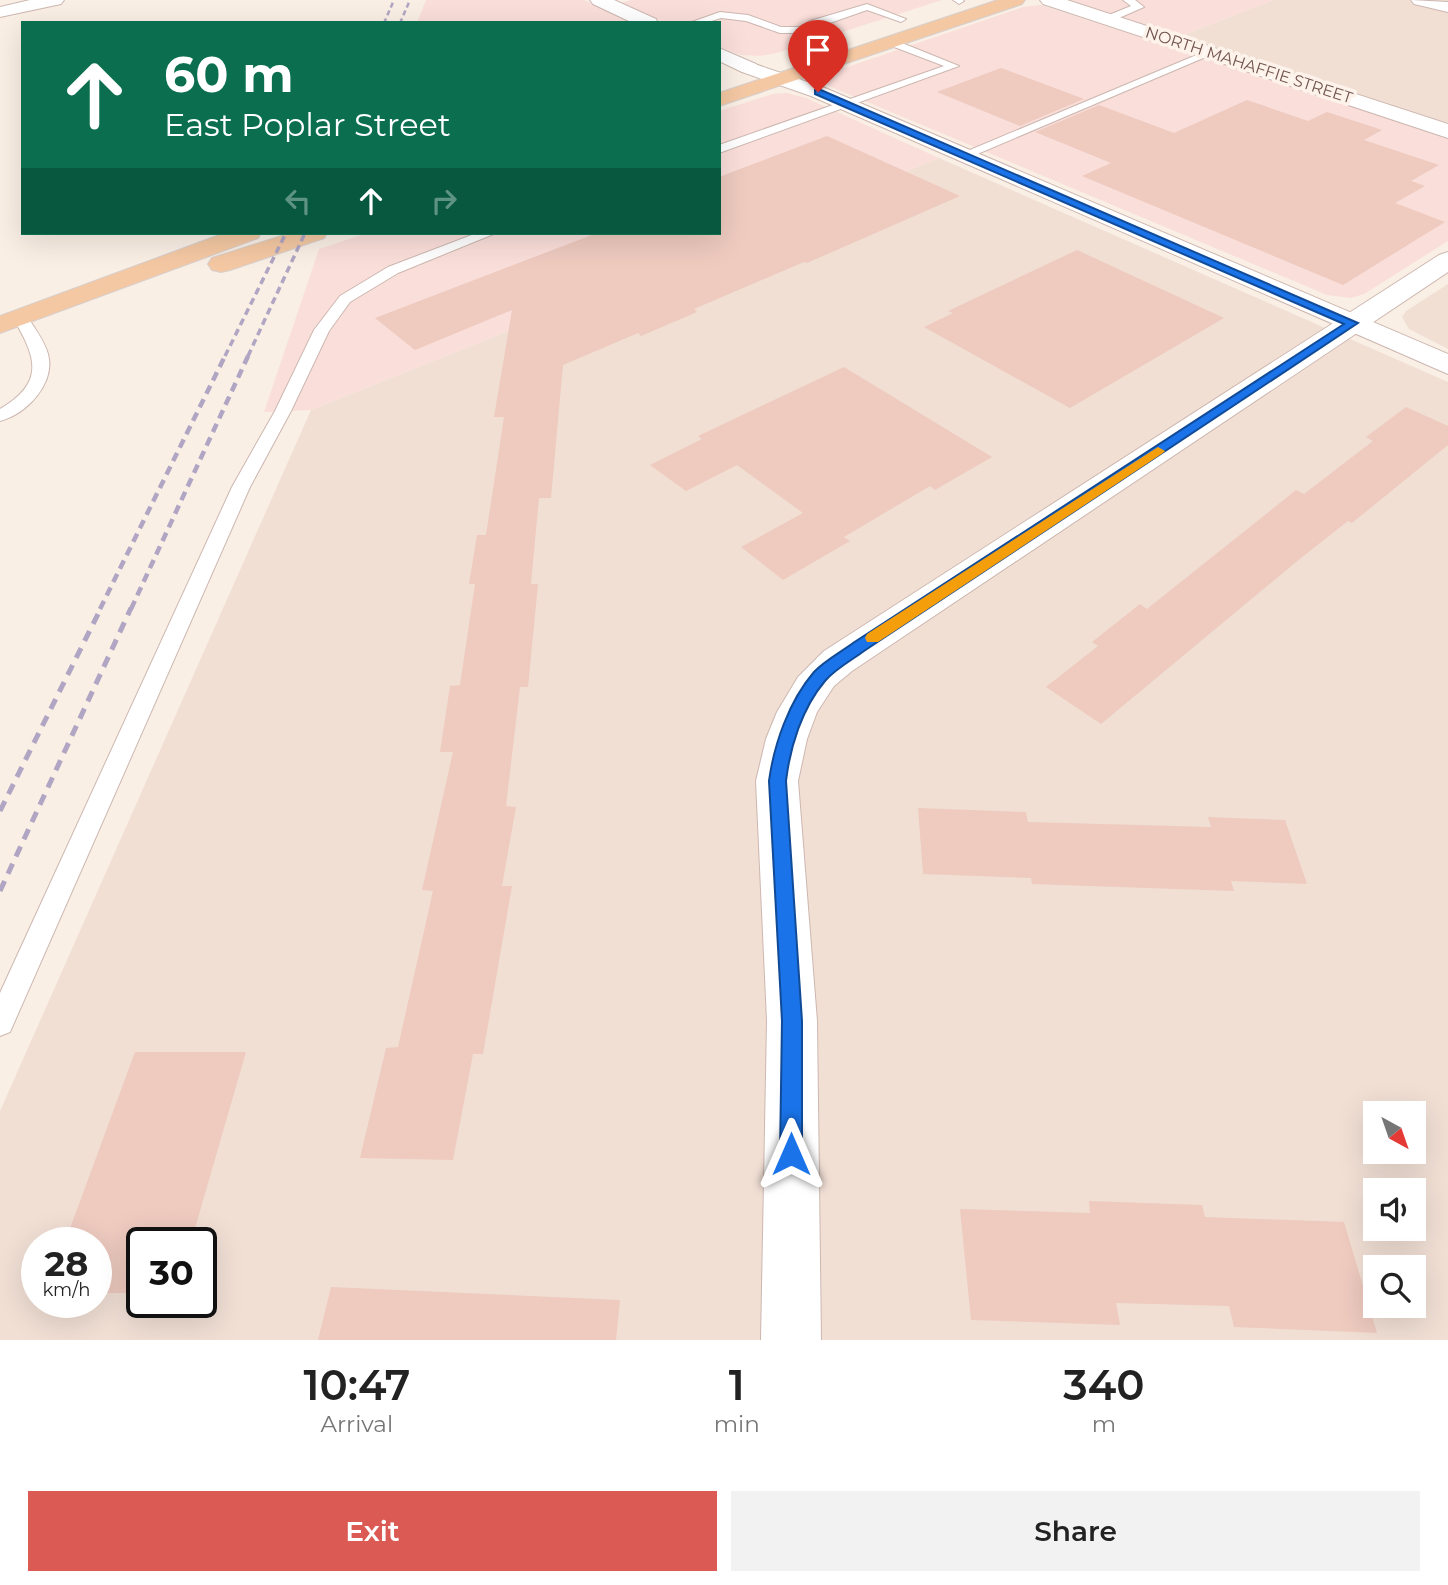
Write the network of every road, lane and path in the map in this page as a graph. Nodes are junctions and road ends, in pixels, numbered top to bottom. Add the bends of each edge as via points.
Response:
1 (55, 0) edge
2 (598, 0) edge
3 (888, 0) edge
4 (959, 0) edge
5 (1016, 0) edge
6 (1049, 0) edge
7 (1128, 0) edge
8 (1420, 0) edge
9 (867, 7) junction
10 (1448, 7) edge
11 (0, 12) edge
12 (901, 19) junction
13 (1108, 19) junction
14 (645, 21) edge
15 (700, 21) edge
16 (804, 40) junction
17 (893, 43) junction
18 (1210, 52) junction
19 (721, 55) edge
20 (749, 68) junction
21 (784, 68) junction
22 (721, 77) edge
23 (721, 99) edge
24 (847, 104) junction
25 (1448, 131) edge
26 (721, 148) edge
27 (964, 155) junction
28 (243, 235) edge
29 (308, 235) edge
30 (484, 235) edge
31 (1448, 260) edge
32 (76, 299) junction
33 (11, 321) edge
34 (1352, 323) junction
35 (1448, 365) edge
36 (0, 416) edge
37 (0, 1023) edge
38 (790, 1340) edge

1 - 11 street
2 - 14 street
3 - 9 lane
4 - 12 main road
5 - 17 main road
6 - 13 street, NORTH MAHAFFIE STREET
7 - 13 lane via 1139,7
8 - 10 street
9 - 12 lane
9 - 16 lane via 814,23
12 - 16 main road via 830,41
13 - 18 street, NORTH MAHAFFIE STREET
15 - 16 lane via 720,15 748,18
17 - 21 main road
17 - 24 lane via 954,66
18 - 25 street, NORTH MAHAFFIE STREET
18 - 27 lane
19 - 20 street
20 - 21 street
20 - 22 main road
21 - 23 main road
21 - 24 street
24 - 26 lane
24 - 27 street
27 - 34 street
28 - 32 main road
29 - 32 main road via 221,264
30 - 37 lane via 393,270 345,299 322,330 241,487
31 - 34 street
32 - 33 main road
33 - 36 lane via 41,356 40,372 33,392
34 - 35 street
34 - 38 street via 859,647 820,675 800,708 781,756 777,781 792,1021

